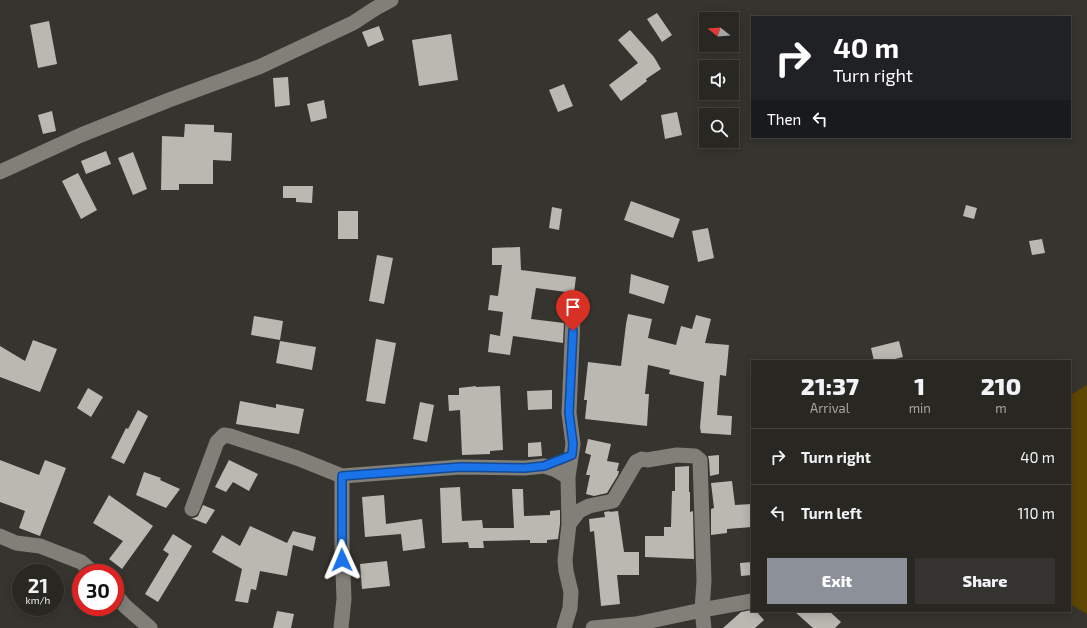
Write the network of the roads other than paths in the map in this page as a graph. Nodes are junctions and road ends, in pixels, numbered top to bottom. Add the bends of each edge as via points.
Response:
1 (391, 0) edge
2 (0, 172) edge
3 (573, 317) dead end
4 (572, 455) junction
5 (544, 466) junction
6 (342, 476) junction
7 (568, 478) junction
8 (192, 509) dead end
9 (570, 524) junction
10 (0, 536) edge
11 (83, 564) edge
12 (751, 602) edge
13 (124, 605) edge
14 (702, 610) junction
15 (150, 628) edge
16 (341, 628) edge
17 (564, 628) edge
18 (593, 628) edge
19 (704, 628) edge

1 - 2 street via 353,23 259,66 81,135
3 - 4 street via 569,413
4 - 5 street
4 - 7 street
5 - 6 street via 460,467
5 - 7 street
6 - 8 street via 297,458 224,435 217,442
6 - 16 street via 344,599
7 - 9 street
9 - 14 street via 579,511 613,501 636,462 677,455 695,456 700,460 704,581
9 - 17 street via 565,560 571,592 570,608
10 - 11 street via 16,543 40,546
12 - 14 street
13 - 15 street
14 - 18 street via 636,624
14 - 19 street

